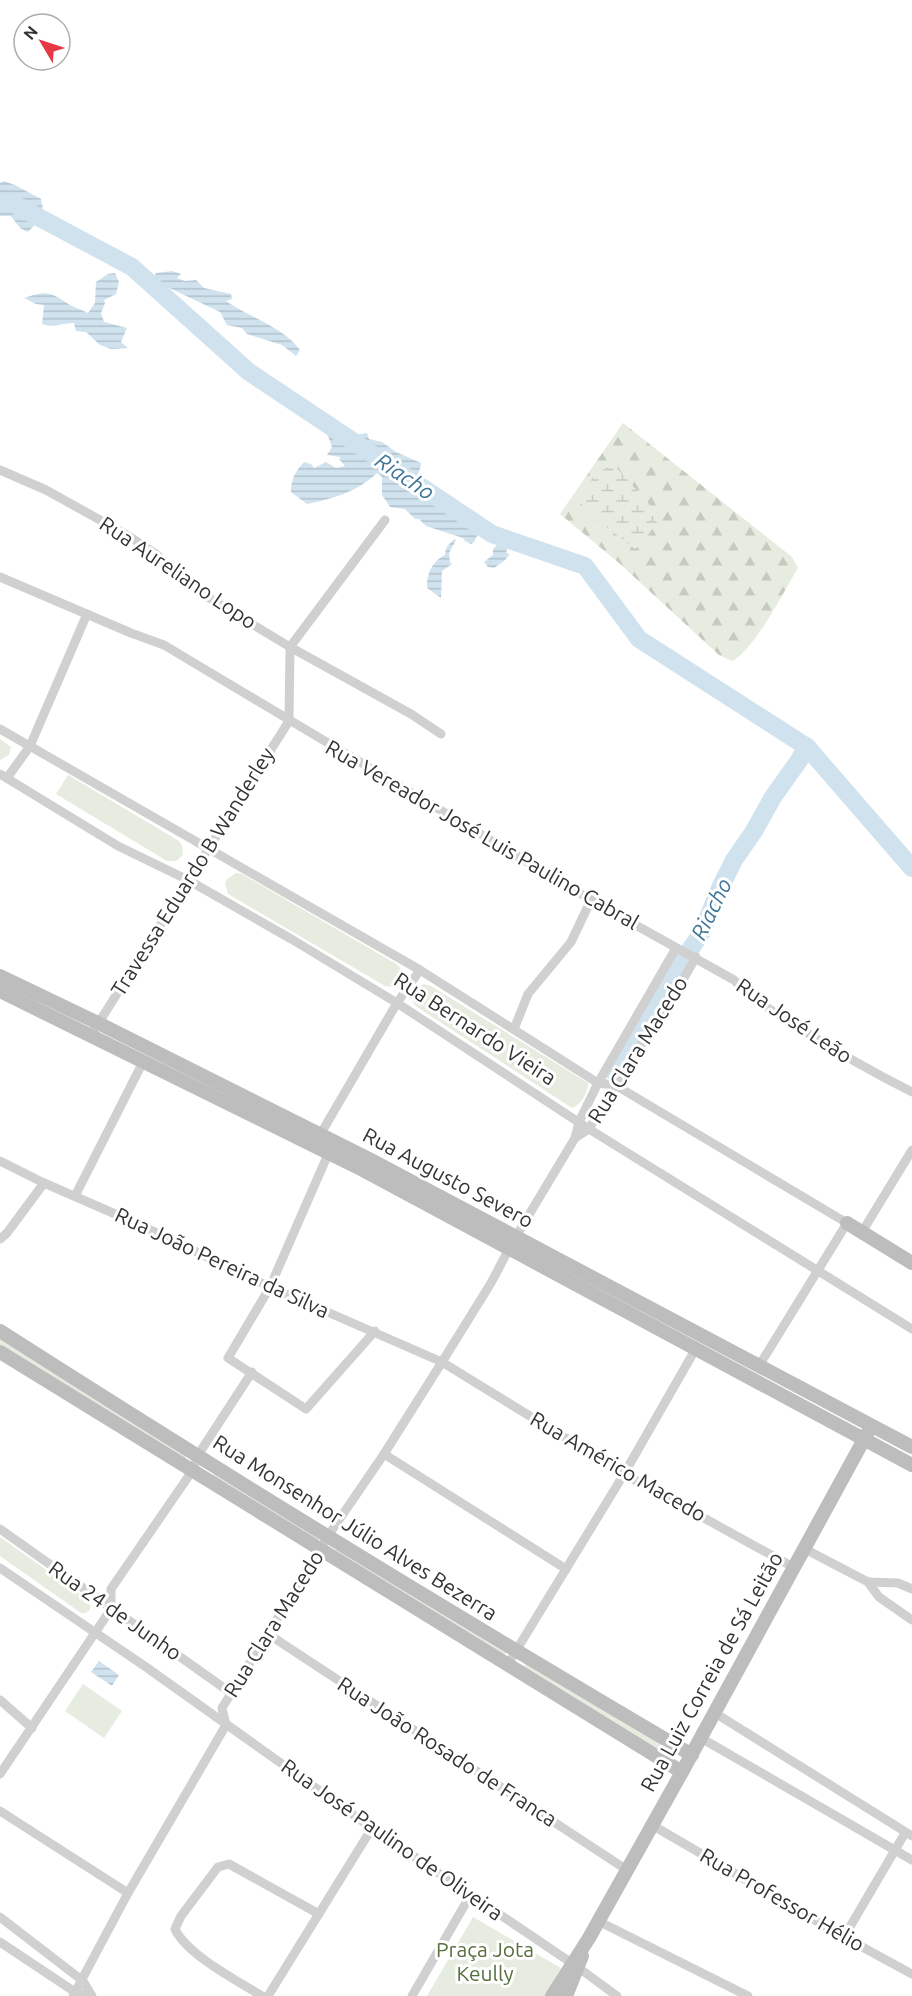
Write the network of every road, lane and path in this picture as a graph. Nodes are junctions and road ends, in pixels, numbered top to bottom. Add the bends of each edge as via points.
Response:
1 (0, 470) edge
2 (386, 520) dead end
3 (0, 577) edge
4 (87, 614) junction
5 (290, 647) junction
6 (289, 721) junction
7 (0, 729) edge
8 (441, 734) dead end
9 (30, 746) junction
10 (4, 776) edge
11 (208, 849) junction
12 (188, 880) junction
13 (591, 900) junction
14 (676, 948) junction
15 (696, 957) junction
16 (420, 970) junction
17 (0, 976) edge
18 (0, 991) edge
19 (397, 1004) junction
20 (95, 1029) junction
21 (514, 1029) junction
22 (144, 1060) junction
23 (598, 1083) junction
24 (615, 1085) junction
25 (912, 1092) edge
26 (579, 1122) junction
27 (589, 1129) junction
28 (320, 1135) junction
29 (575, 1137) junction
30 (912, 1150) edge
31 (329, 1152) junction
32 (0, 1161) edge
33 (366, 1165) junction
34 (44, 1183) junction
35 (75, 1196) junction
36 (848, 1223) junction
37 (862, 1232) junction
38 (0, 1239) edge
39 (512, 1242) junction
40 (912, 1263) edge
41 (818, 1271) junction
42 (270, 1287) junction
43 (912, 1329) edge
44 (0, 1331) edge
45 (375, 1331) junction
46 (695, 1350) junction
47 (0, 1352) edge
48 (444, 1363) junction
49 (759, 1366) junction
50 (252, 1372) junction
51 (872, 1425) junction
52 (865, 1439) junction
53 (912, 1448) edge
54 (384, 1454) junction
55 (198, 1455) junction
56 (912, 1465) edge
57 (193, 1469) junction
58 (624, 1474) junction
59 (0, 1529) edge
60 (328, 1536) junction
61 (803, 1548) junction
62 (320, 1549) junction
63 (793, 1567) junction
64 (0, 1568) edge
65 (566, 1569) junction
66 (868, 1582) junction
67 (912, 1589) edge
68 (111, 1609) junction
69 (912, 1620) edge
70 (95, 1633) junction
71 (268, 1634) junction
72 (516, 1652) junction
73 (508, 1664) junction
74 (231, 1693) junction
75 (0, 1700) edge
76 (715, 1713) junction
77 (226, 1725) junction
78 (32, 1728) junction
79 (701, 1738) junction
80 (692, 1755) junction
81 (682, 1772) junction
82 (0, 1774) edge
83 (0, 1811) edge
84 (652, 1825) junction
85 (372, 1828) junction
86 (909, 1835) edge
87 (894, 1850) junction
88 (912, 1860) edge
89 (627, 1870) junction
90 (128, 1893) junction
91 (471, 1894) junction
92 (319, 1914) junction
93 (0, 1917) edge
94 (598, 1921) junction
95 (844, 1937) junction
96 (0, 1942) edge
97 (575, 1966) junction
98 (912, 1974) edge
99 (82, 1981) junction
100 (730, 1986) junction
101 (74, 1994) edge
102 (90, 1996) edge
103 (262, 1996) edge
104 (268, 1996) edge
105 (412, 1996) edge
106 (552, 1996) edge
107 (566, 1996) edge
108 (617, 1996) edge
109 (724, 1996) edge
110 (748, 1996) edge

1 - 5 street, Rua Aureliano Lopo via 46,490 127,535 206,596
2 - 5 street
3 - 4 street, Rua Vereador José Luis Paulino Cabral
4 - 6 street, Rua Vereador José Luis Paulino Cabral via 165,645
4 - 9 street
5 - 6 street
5 - 8 street
6 - 11 street, Travessa Eduardo B Wanderley
6 - 13 street, Rua Vereador José Luis Paulino Cabral
7 - 9 street, Rua Bernardo Vieira
9 - 10 street, Rua Bernardo Vieira
9 - 11 street, Rua Bernardo Vieira
10 - 12 street, Rua Bernardo Vieira via 118,846
11 - 12 street, Travessa Eduardo B Wanderley
11 - 16 street, Rua Bernardo Vieira
12 - 19 street, Rua Bernardo Vieira
12 - 20 street, Travessa Eduardo B Wanderley
13 - 14 street, Rua Vereador José Luis Paulino Cabral
13 - 21 street via 571,942 528,994
14 - 15 street, Rua José Leão
14 - 23 street, Rua Clara Macedo
15 - 24 street, Rua Clara Macedo
15 - 25 street, Rua José Leão via 841,1054
16 - 19 street
16 - 21 street, Rua Bernardo Vieira
17 - 20 main road, Rua Augusto Severo
18 - 20 main road, Rua Augusto Severo
19 - 26 street, Rua Bernardo Vieira
19 - 28 street
20 - 22 main road, Rua Augusto Severo
20 - 28 main road, Rua Augusto Severo
21 - 23 street, Rua Bernardo Vieira
22 - 31 main road, Rua Augusto Severo
22 - 35 street
23 - 24 street, Rua Bernardo Vieira
23 - 26 street, Rua Clara Macedo
24 - 27 street, Rua Clara Macedo
24 - 36 street, Rua Bernardo Vieira
26 - 27 street, Rua Bernardo Vieira
26 - 29 street, Rua Clara Macedo
27 - 29 street, Rua Clara Macedo
27 - 41 street, Rua Bernardo Vieira
28 - 33 main road, Rua Augusto Severo
29 - 39 street, Rua Clara Macedo
30 - 37 street
31 - 33 main road, Rua Augusto Severo
31 - 42 street
32 - 34 street, Rua João Pereira da Silva
33 - 39 main road, Rua Augusto Severo
34 - 35 street, Rua João Pereira da Silva
34 - 38 street
35 - 42 street, Rua João Pereira da Silva
36 - 37 main road, Rua Bernardo Vieira
36 - 41 street
37 - 40 main road, Rua Bernardo Vieira
39 - 46 main road, Rua Augusto Severo
39 - 48 street, Rua Clara Macedo
39 - 49 main road, Rua Augusto Severo
41 - 43 street, Rua Bernardo Vieira
41 - 49 street
42 - 45 street, Rua João Pereira da Silva
42 - 50 street via 228,1358
44 - 55 main road, Rua Monsenhor Júlio Alves Bezerra
45 - 48 street, Rua João Pereira da Silva
45 - 50 street via 306,1408
46 - 52 main road, Rua Augusto Severo
46 - 58 street
47 - 57 main road, Rua Monsenhor Júlio Alves Bezerra
48 - 54 street, Rua Clara Macedo
48 - 58 street, Rua Américo Macedo
49 - 51 main road, Rua Augusto Severo
50 - 55 street
51 - 52 main road, Rua Luiz Correia de Sá Leitão
51 - 53 main road, Rua Augusto Severo
52 - 56 main road, Rua Augusto Severo
52 - 61 main road, Rua Luiz Correia de Sá Leitão
54 - 60 street, Rua Clara Macedo
54 - 65 street
55 - 57 street
55 - 60 main road, Rua Monsenhor Júlio Alves Bezerra
57 - 62 main road, Rua Monsenhor Júlio Alves Bezerra
57 - 68 street via 111,1589
58 - 63 street, Rua Américo Macedo
58 - 65 street
59 - 68 street, Rua 24 de Junho
60 - 62 street, Rua Clara Macedo
60 - 72 main road, Rua Monsenhor Júlio Alves Bezerra
61 - 63 main road, Rua Luiz Correia de Sá Leitão
61 - 66 street
62 - 71 street, Rua Clara Macedo
62 - 73 main road, Rua Monsenhor Júlio Alves Bezerra
63 - 76 main road, Rua Luiz Correia de Sá Leitão
64 - 70 street, Rua 24 de Junho
65 - 72 street
66 - 67 street via 898,1583
66 - 69 street via 879,1597
68 - 70 street
68 - 74 street, Rua 24 de Junho
70 - 77 street, Rua 24 de Junho
70 - 78 street
71 - 74 street, Rua Clara Macedo
71 - 89 street, Rua João Rosado de Franca
72 - 73 street
72 - 80 main road, Rua Monsenhor Júlio Alves Bezerra
73 - 81 main road, Rua Monsenhor Júlio Alves Bezerra
74 - 77 street, Rua Clara Macedo via 222,1708
75 - 78 street
76 - 79 main road, Rua Luiz Correia de Sá Leitão
76 - 86 street
77 - 85 street, Rua José Paulino de Oliveira
77 - 90 street, Rua Clara Macedo
78 - 82 street
79 - 80 main road, Rua Luiz Correia de Sá Leitão
79 - 87 street
80 - 81 main road, Rua Luiz Correia de Sá Leitão
81 - 84 main road, Rua Luiz Correia de Sá Leitão
83 - 90 street
84 - 89 main road, Rua Luiz Correia de Sá Leitão
84 - 95 street, Rua Professor Hélio
85 - 91 street, Rua José Paulino de Oliveira
85 - 92 street
86 - 87 street
87 - 88 street
87 - 95 street
89 - 94 main road, Rua Luiz Correia de Sá Leitão
90 - 99 street, Rua Clara Macedo
91 - 97 street, Rua José Paulino de Oliveira
91 - 105 street
92 - 103 street via 224,1864 176,1924 180,1937 198,1954
92 - 104 street
93 - 99 street
94 - 97 main road, Rua Luiz Correia de Sá Leitão
94 - 100 street
95 - 98 street, Rua Professor Hélio
96 - 101 street
97 - 106 main road, Rua Luiz Correia de Sá Leitão
97 - 107 main road, Rua Luiz Correia de Sá Leitão
97 - 108 street, Rua José Paulino de Oliveira
99 - 101 street, Rua Clara Macedo
99 - 102 street
100 - 109 street
100 - 110 street
101 - 102 street

